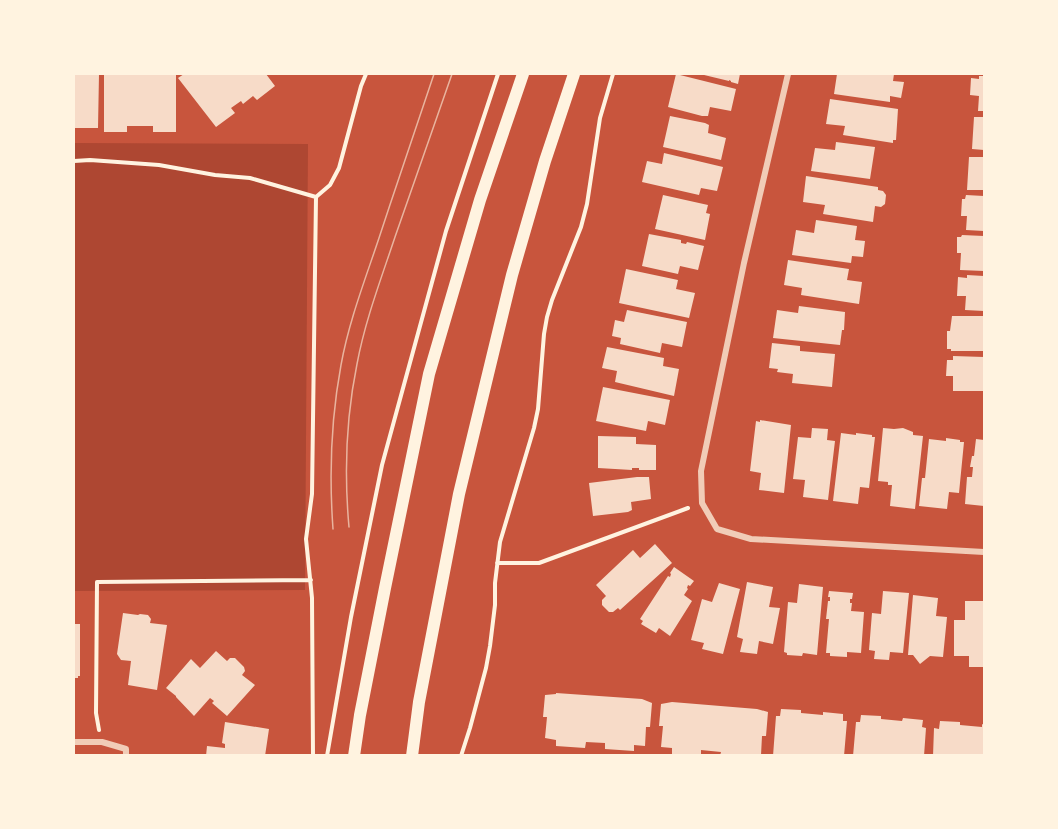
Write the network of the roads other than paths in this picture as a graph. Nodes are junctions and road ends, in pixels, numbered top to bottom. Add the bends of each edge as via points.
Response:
1 (523, 74) edge
2 (574, 74) edge
3 (788, 74) edge
4 (984, 552) edge
5 (74, 742) edge
6 (126, 756) edge
7 (354, 756) edge
8 (412, 756) edge

1 - 7 main road via 480,200 429,374
2 - 8 main road via 512,274 459,494 418,702
3 - 4 street via 701,471 702,503 717,529 751,539
5 - 6 street via 102,742 126,749

